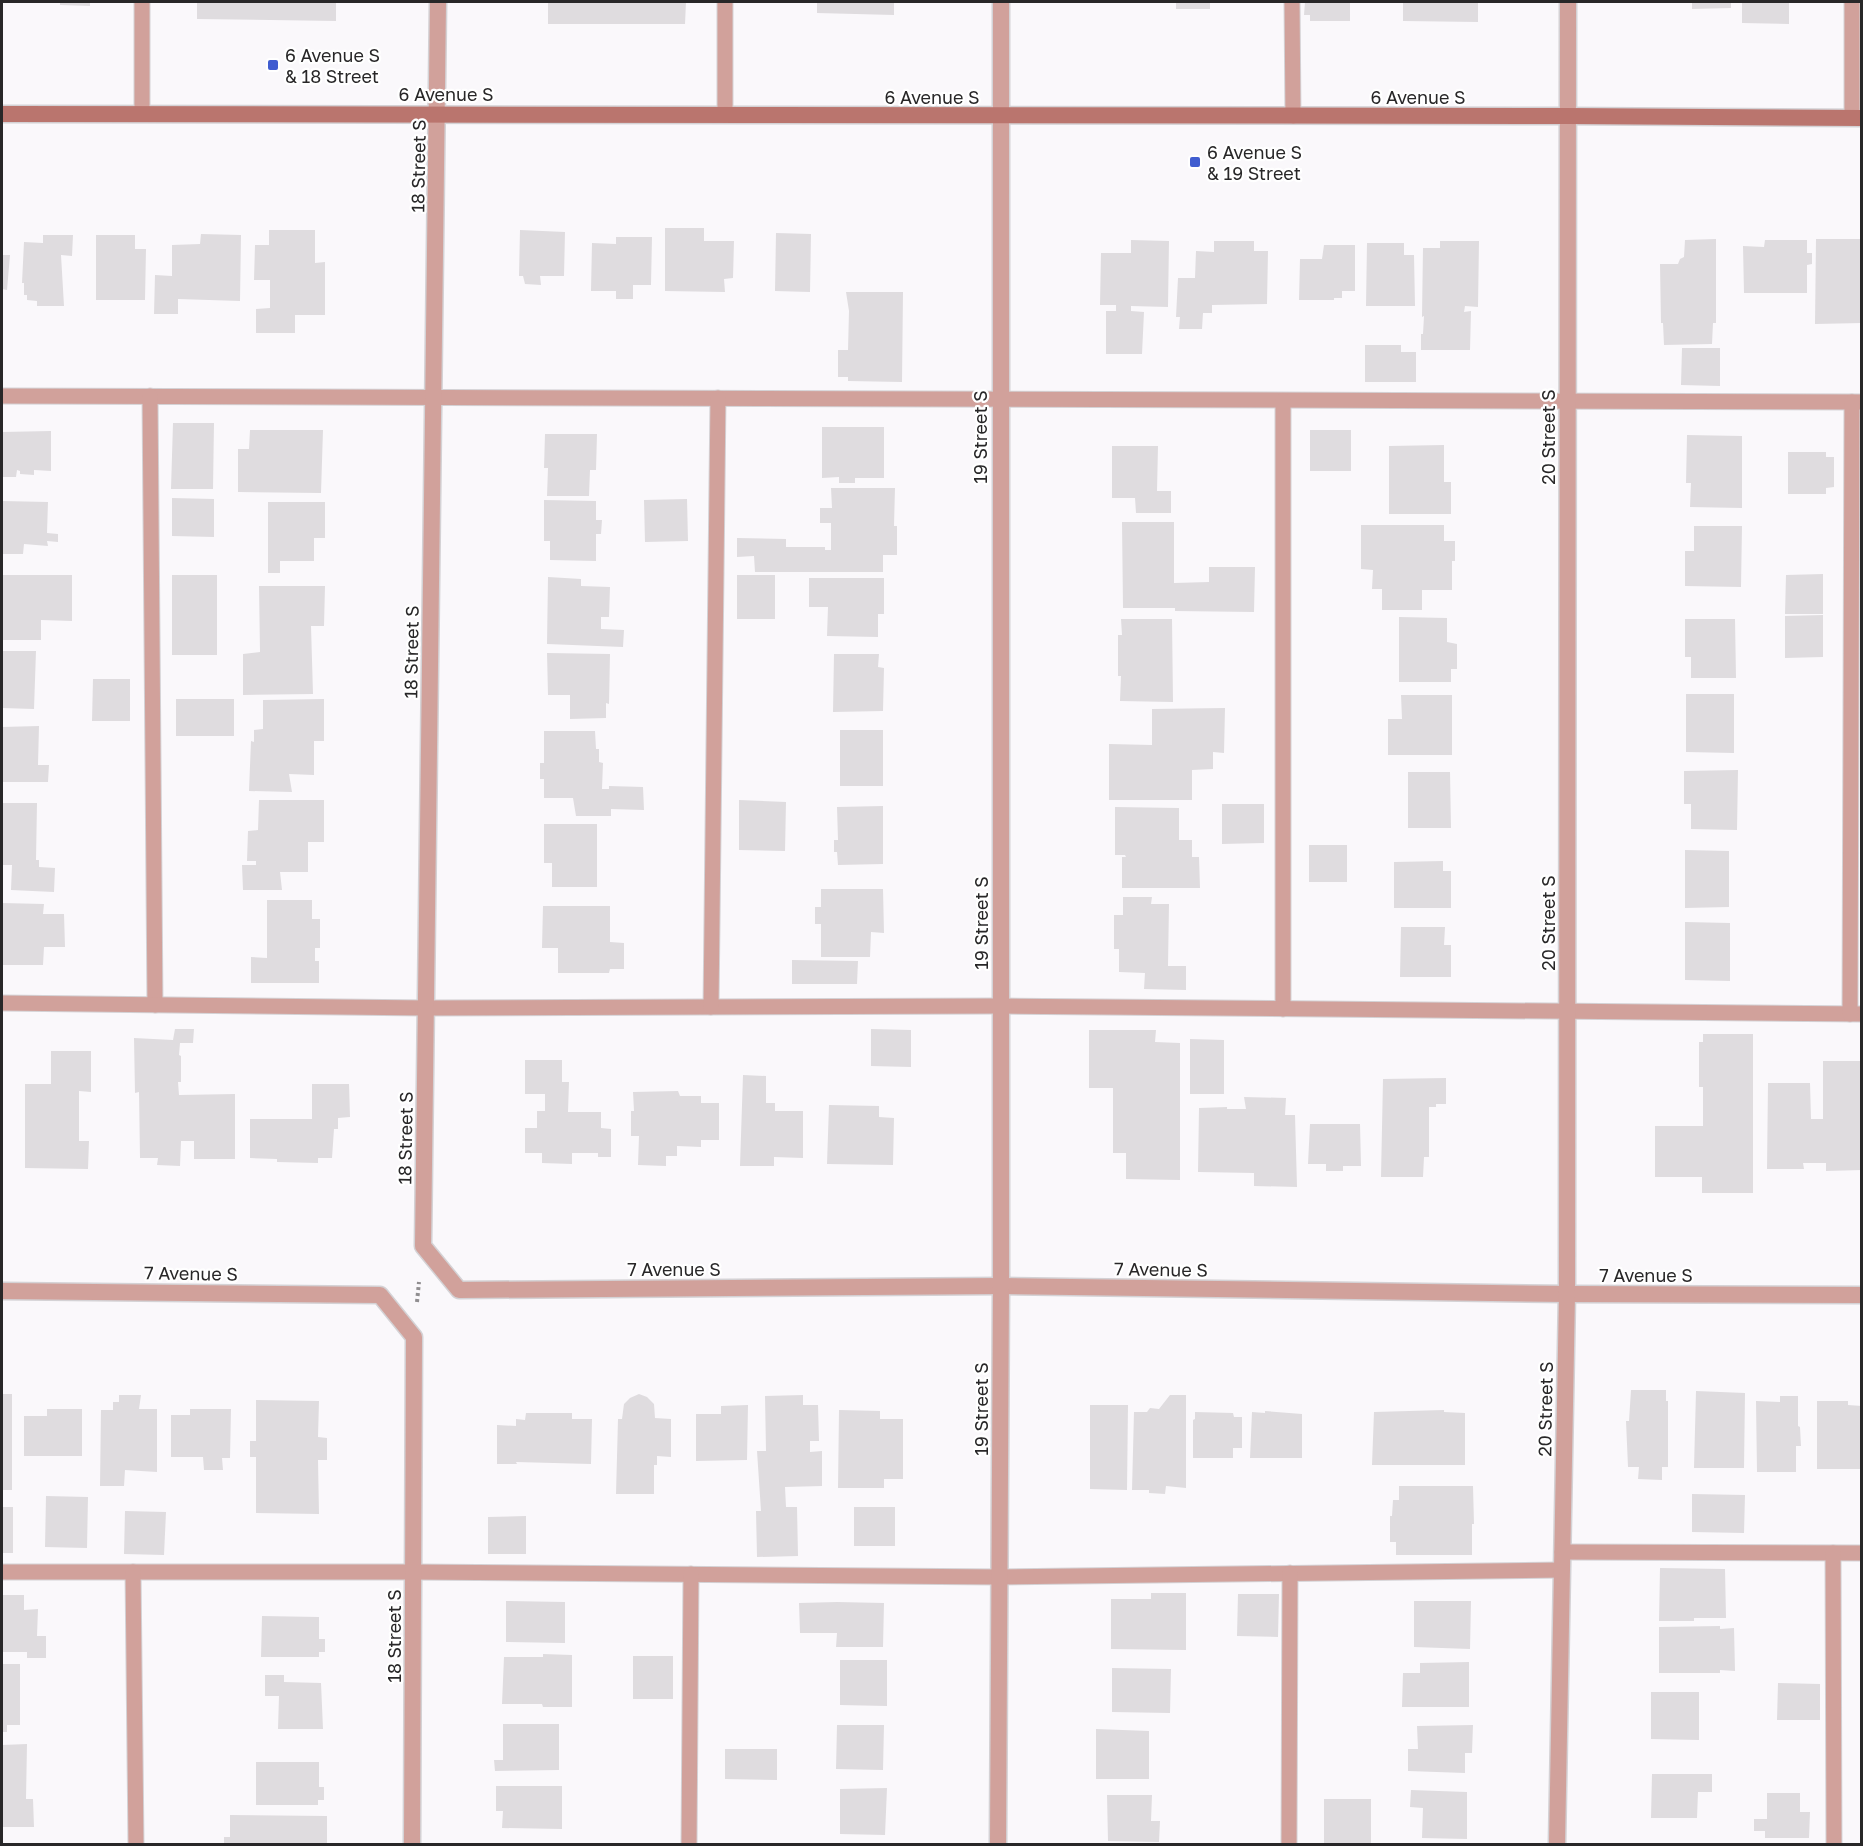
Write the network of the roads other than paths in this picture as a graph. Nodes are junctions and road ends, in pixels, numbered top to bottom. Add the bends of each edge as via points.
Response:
1 (142, 2) edge
2 (438, 2) edge
3 (724, 2) edge
4 (1001, 2) edge
5 (1292, 2) edge
6 (1568, 2) edge
7 (1852, 2) edge
8 (2, 114) edge
9 (142, 114) junction
10 (438, 114) junction
11 (725, 115) junction
12 (1293, 116) junction
13 (1567, 116) junction
14 (999, 117) junction
15 (1857, 118) edge
16 (2, 396) edge
17 (150, 396) junction
18 (434, 397) junction
19 (718, 398) junction
20 (1000, 400) junction
21 (1282, 400) junction
22 (1567, 401) junction
23 (1857, 402) edge
24 (2, 1003) edge
25 (154, 1005) junction
26 (1000, 1006) junction
27 (711, 1007) junction
28 (426, 1008) junction
29 (1283, 1009) junction
30 (1567, 1011) junction
31 (1856, 1014) edge
32 (1001, 1286) junction
33 (459, 1290) joint
34 (2, 1291) edge
35 (1567, 1294) junction
36 (1862, 1295) edge
37 (414, 1337) joint
38 (1562, 1552) junction
39 (1833, 1553) junction
40 (1862, 1553) edge
41 (1562, 1570) junction
42 (2, 1572) edge
43 (133, 1572) junction
44 (413, 1572) junction
45 (1290, 1573) junction
46 (691, 1574) junction
47 (999, 1577) junction
48 (136, 1845) edge
49 (412, 1845) edge
50 (689, 1845) edge
51 (998, 1845) edge
52 (1289, 1845) edge
53 (1557, 1845) edge
54 (1834, 1845) edge

1 - 9 lane
2 - 10 street, 18 Street S
3 - 11 lane
4 - 14 street, 19 Street S
5 - 12 lane
6 - 13 street, 20 Street S
7 - 15 lane
8 - 9 main road, 6 Avenue S
9 - 10 main road, 6 Avenue S
10 - 11 main road, 6 Avenue S
10 - 18 street, 18 Street S
11 - 14 main road, 6 Avenue S
12 - 13 main road, 6 Avenue S
12 - 14 main road, 6 Avenue S
13 - 15 main road, 6 Avenue S
13 - 22 street, 20 Street S
14 - 20 street, 19 Street S
16 - 17 lane
17 - 18 lane
17 - 25 lane
18 - 19 lane
18 - 28 street, 18 Street S
19 - 20 lane
19 - 27 lane
20 - 21 lane
20 - 26 street, 19 Street S
21 - 22 lane
21 - 29 lane
22 - 23 lane
22 - 30 street, 20 Street S
23 - 31 lane
24 - 25 lane
25 - 28 lane
26 - 27 lane
26 - 29 lane
26 - 32 street, 19 Street S
27 - 28 lane
28 - 33 street, 18 Street S via 423,1246
29 - 30 lane
30 - 31 lane
30 - 35 street, 20 Street S
32 - 33 street, 7 Avenue S
32 - 35 street, 7 Avenue S
32 - 47 street, 19 Street S
34 - 37 street, 7 Avenue S via 380,1295
35 - 36 street, 7 Avenue S
35 - 38 street, 20 Street S
37 - 44 street, 18 Street S
38 - 39 lane
38 - 41 street, 20 Street S
39 - 40 lane
39 - 54 lane
41 - 45 lane
41 - 53 street, 20 Street S
42 - 43 lane
43 - 44 lane
43 - 48 lane
44 - 46 lane
44 - 49 street, 18 Street S
45 - 47 lane
45 - 52 lane
46 - 47 lane
46 - 50 lane
47 - 51 street, 19 Street S

